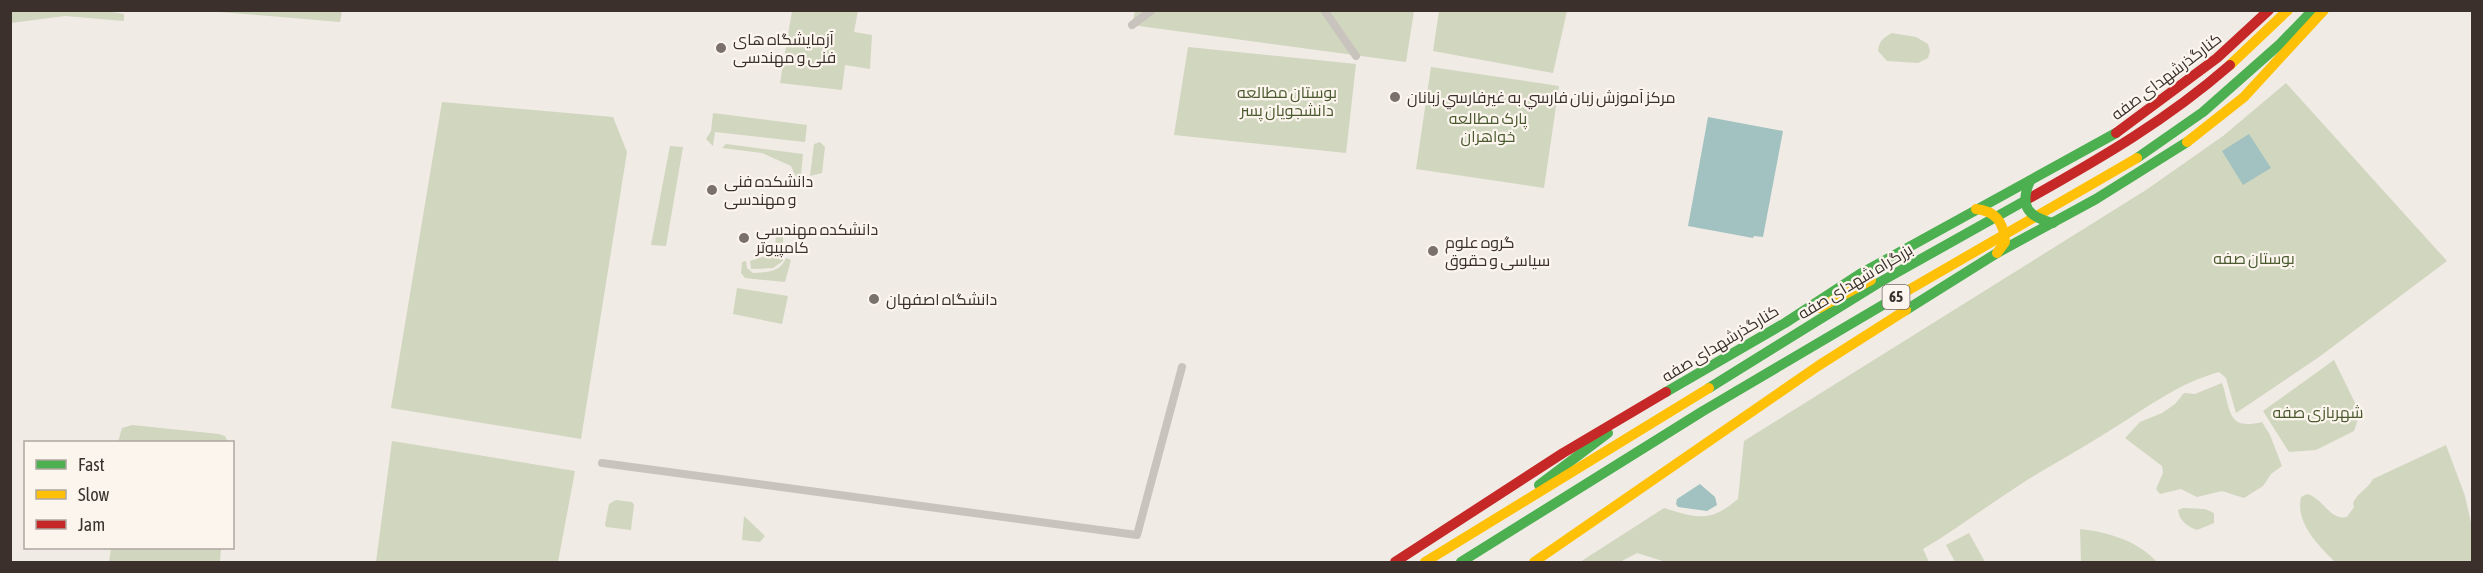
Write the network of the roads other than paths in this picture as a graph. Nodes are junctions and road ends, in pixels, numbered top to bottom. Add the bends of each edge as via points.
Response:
1 (1152, 10) edge
2 (1324, 10) edge
3 (2269, 10) edge
4 (2288, 10) edge
5 (2313, 10) edge
6 (2325, 10) edge
7 (1132, 25) dead end
8 (1356, 56) dead end
9 (2030, 181) junction
10 (1976, 208) junction
11 (2053, 222) junction
12 (1942, 248) junction
13 (1997, 253) junction
14 (1182, 367) dead end
15 (1655, 400) junction
16 (1642, 407) junction
17 (602, 463) dead end
18 (1470, 535) junction
19 (1395, 562) edge
20 (1425, 562) edge
21 (1461, 562) edge
22 (1534, 562) edge

1 - 7 street
2 - 8 street
3 - 9 main road, کنارگذرشهدای صفه via 2217,58 2149,111
4 - 12 main road, بزرگراه شهدای صفه / 65 via 2193,97 2120,147
5 - 21 main road, بزرگراه شهدای صفه / 65 via 2203,112 2132,162 1703,411
6 - 11 main road via 2244,97 2181,147
9 - 10 main road, کنارگذرشهدای صفه
9 - 11 main road, bridge via 2024,196 2026,208 2036,218
10 - 13 main road, bridge via 1989,211 2002,223 2005,242
10 - 15 main road, کنارگذرشهدای صفه
11 - 13 main road
12 - 15 main road via 1864,283
12 - 18 main road, بزرگراه شهدای صفه / 65 via 1880,282
13 - 22 main road via 1818,366
14 - 17 street via 1137,535
15 - 16 main road, کنارگذرشهدای صفه
16 - 18 main road
16 - 19 main road, کنارگذرشهدای صفه via 1563,453
18 - 20 main road, بزرگراه شهدای صفه / 65

